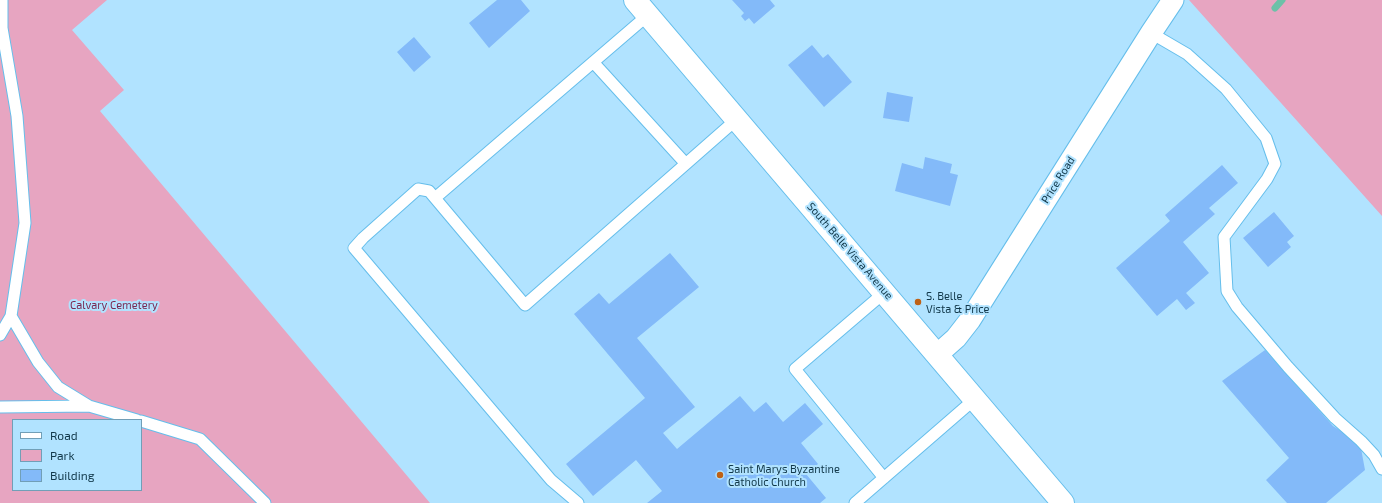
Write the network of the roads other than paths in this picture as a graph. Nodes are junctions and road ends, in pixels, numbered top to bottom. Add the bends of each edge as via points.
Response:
1 (2, 0) edge
2 (1173, 0) edge
3 (642, 8) edge
4 (1151, 33) junction
5 (593, 62) junction
6 (737, 119) junction
7 (686, 164) junction
8 (434, 198) junction
9 (885, 292) junction
10 (11, 316) junction
11 (0, 335) edge
12 (938, 354) junction
13 (976, 398) junction
14 (89, 406) junction
15 (0, 407) edge
16 (134, 419) edge
17 (142, 421) edge
18 (1382, 469) edge
19 (884, 478) junction
20 (265, 503) edge
21 (578, 503) edge
22 (855, 503) edge
23 (1063, 503) edge

1 - 10 lane via 2,28 17,116 25,222
2 - 4 street, Price Road
3 - 5 lane
3 - 6 street, South Belle Vista Avenue
4 - 12 street, Price Road via 970,320 956,338
4 - 18 lane via 1187,54 1226,89 1266,138 1275,164 1267,179 1224,237 1227,291 1288,367 1334,418 1374,455
5 - 7 lane
5 - 8 lane
6 - 7 lane
6 - 9 street, South Belle Vista Avenue
7 - 8 lane via 525,304
8 - 21 lane via 429,191 418,189 354,248 551,480
9 - 12 street, South Belle Vista Avenue
9 - 19 lane via 795,369
10 - 11 lane
10 - 14 lane via 38,362 58,387
12 - 13 street, South Belle Vista Avenue
13 - 19 lane
13 - 23 street, South Belle Vista Avenue
14 - 15 lane
14 - 16 lane
17 - 20 lane via 200,439
19 - 22 lane

